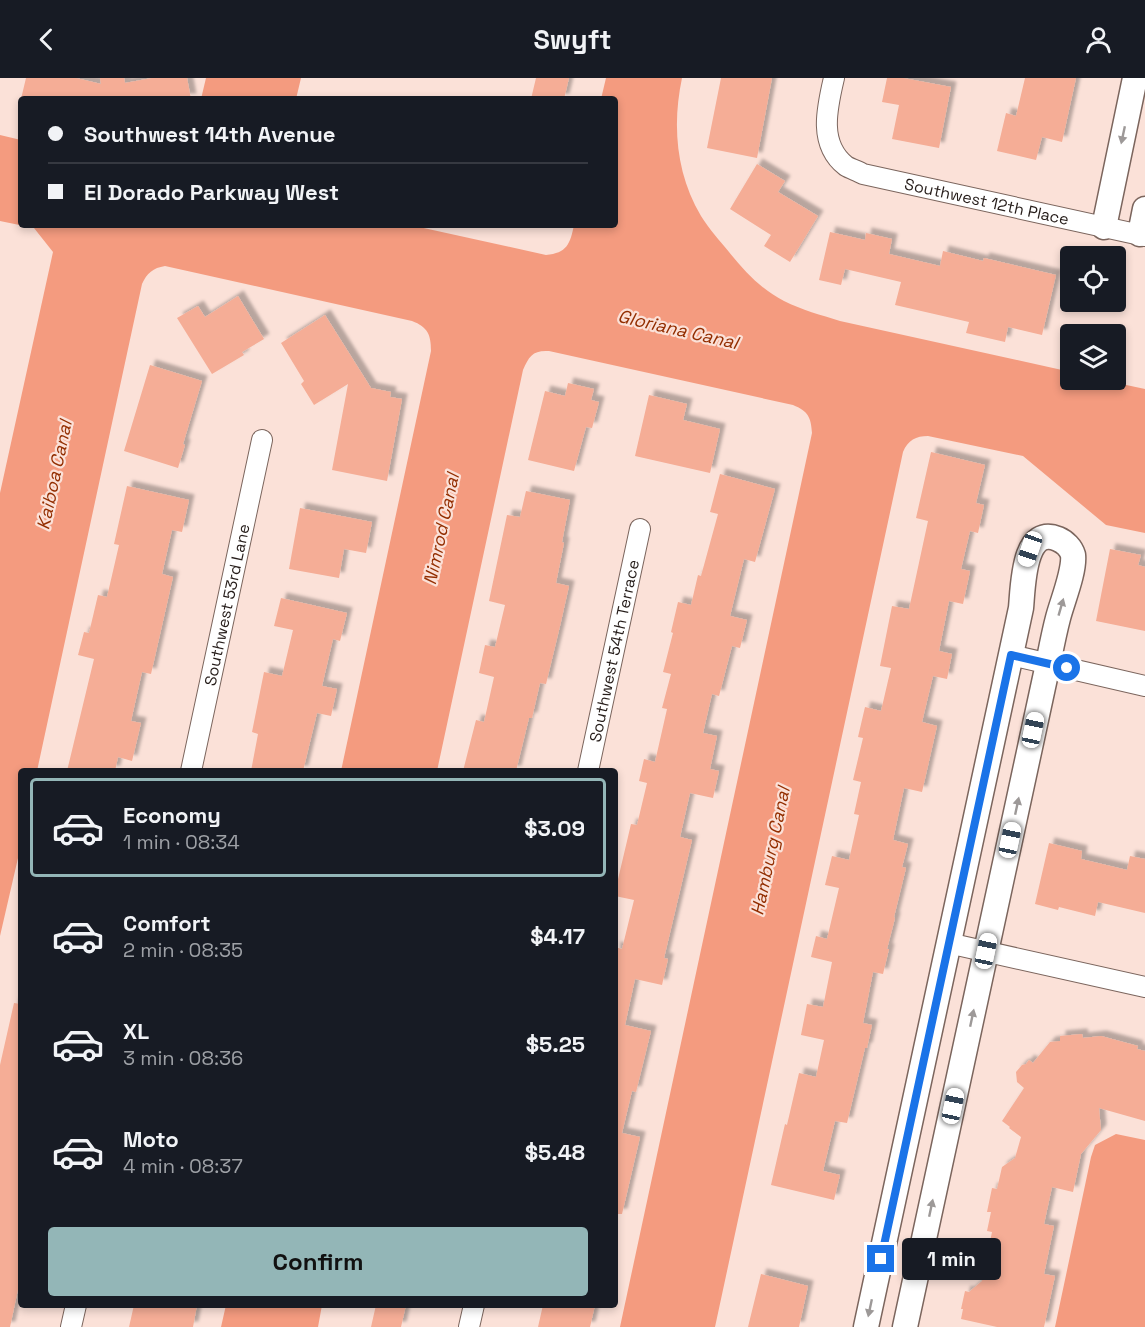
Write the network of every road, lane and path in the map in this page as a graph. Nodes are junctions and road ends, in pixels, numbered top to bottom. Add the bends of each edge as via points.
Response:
1 (834, 78) edge
2 (1135, 78) edge
3 (1145, 209) edge
4 (1104, 227) junction
5 (1142, 235) edge
6 (262, 440) dead end
7 (640, 529) dead end
8 (1011, 655) junction
9 (1048, 664) junction
10 (1145, 686) edge
11 (192, 768) edge
12 (589, 768) edge
13 (948, 943) junction
14 (986, 951) junction
15 (1145, 987) edge
16 (75, 1308) edge
17 (473, 1308) edge
18 (71, 1327) edge
19 (469, 1327) edge
20 (866, 1327) edge
21 (905, 1327) edge

1 - 4 street, Southwest 12th Place via 828,106 828,139 847,166 863,174
2 -> 4 street
3 - 5 street
4 - 5 street, Southwest 12th Place
6 - 11 street, Southwest 53rd Lane
7 - 12 street, Southwest 54th Terrace
8 - 9 street
9 -> 8 street via 1073,566 1069,548 1052,537 1038,540 1030,549
8 - 13 street
9 - 10 street
14 -> 9 street
13 - 14 street
13 -> 20 street
14 - 15 street
21 -> 14 street
16 - 18 street
17 - 19 street

